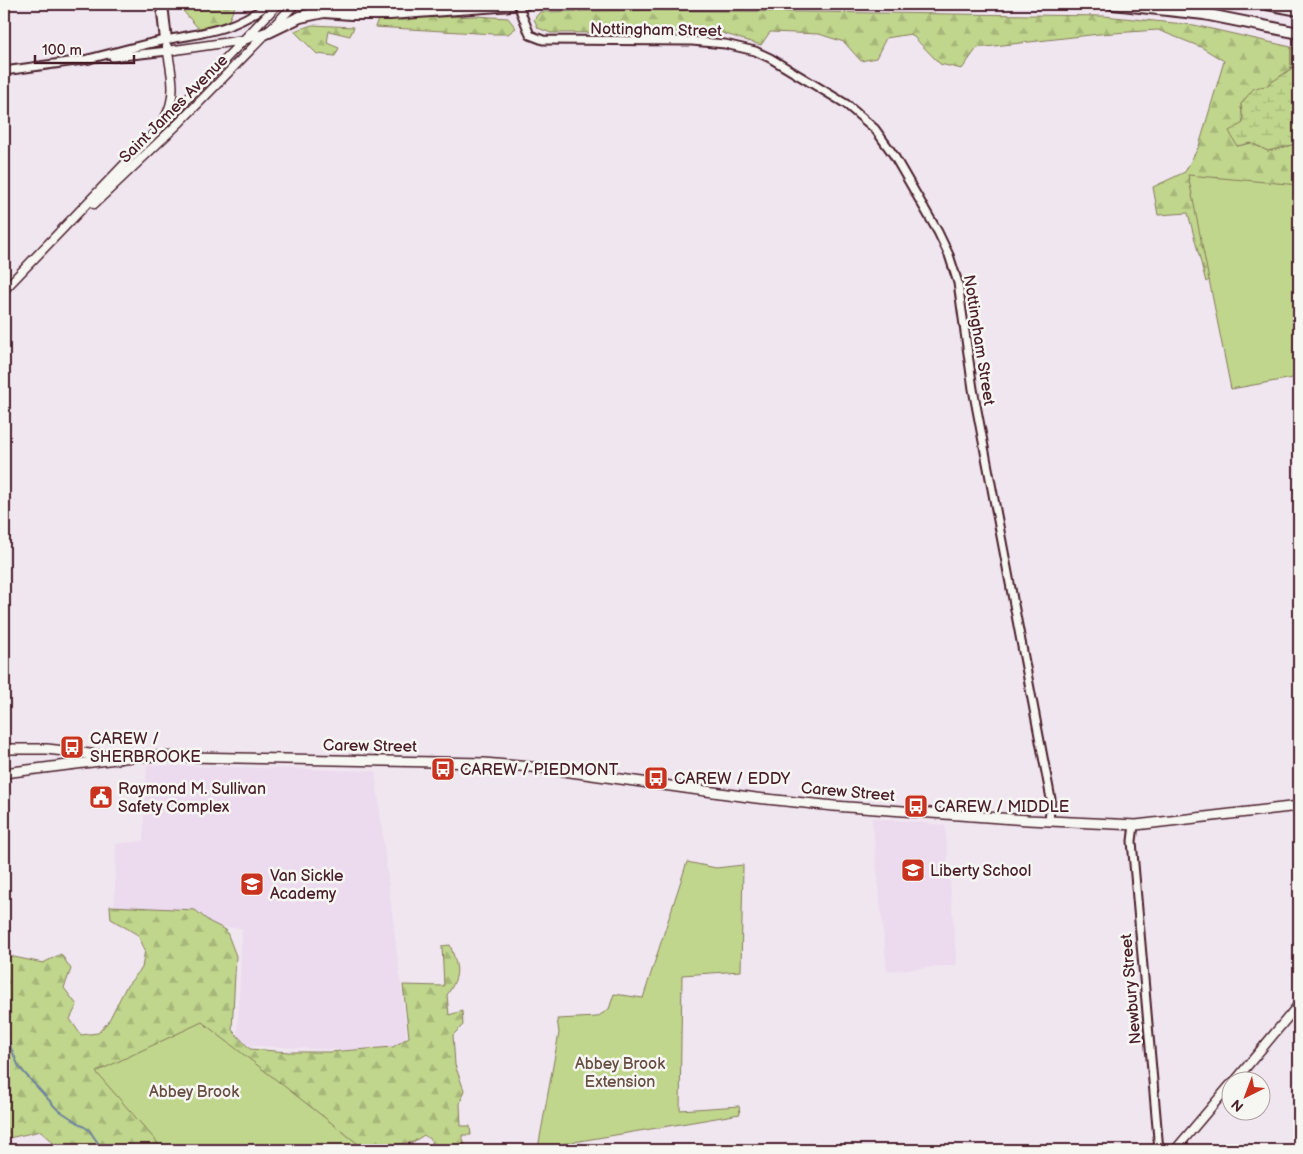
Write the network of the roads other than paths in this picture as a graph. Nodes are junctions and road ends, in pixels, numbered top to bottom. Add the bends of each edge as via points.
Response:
1 (162, 4) edge
2 (269, 4) edge
3 (278, 4) edge
4 (295, 4) edge
5 (307, 4) edge
6 (518, 4) edge
7 (1113, 4) edge
8 (1267, 4) edge
9 (523, 8) edge
10 (1299, 10) edge
11 (324, 12) junction
12 (269, 32) junction
13 (1299, 33) edge
14 (166, 40) junction
15 (244, 40) junction
16 (168, 51) junction
17 (88, 59) junction
18 (4, 71) edge
19 (155, 134) junction
20 (66, 228) junction
21 (4, 290) edge
22 (4, 750) edge
23 (125, 758) junction
24 (4, 773) edge
25 (1299, 806) edge
26 (1049, 820) junction
27 (1134, 825) junction
28 (1299, 1004) edge
29 (1242, 1072) edge
30 (1220, 1098) edge
31 (1159, 1150) edge
32 (1175, 1150) edge

1 - 14 highway
2 - 14 street via 238,23 209,33
3 - 15 main road, Saint James Avenue
4 - 12 main road, Saint James Avenue
5 - 11 highway
6 - 9 street, bridge
7 - 13 highway via 1204,14
8 - 10 highway
9 - 11 highway via 390,14
9 - 26 street, Nottingham Street via 530,35 543,40 710,42 755,51 846,104 875,130 892,154 938,232 958,283 973,389 1051,799
11 - 12 highway via 300,16
12 - 15 main road
12 - 20 main road, Saint James Avenue via 138,164
14 - 16 main road
14 - 17 street
15 - 16 main road
15 - 19 main road, Saint James Avenue
16 - 17 street
16 - 19 main road via 173,93 171,108
17 - 18 street
19 - 20 main road, Saint James Avenue
20 - 21 main road, Saint James Avenue
22 - 23 main road, Carew Street via 47,750
23 - 24 main road, Carew Street
23 - 26 main road, Carew Street via 484,763 756,798
25 - 27 main road, Carew Street
26 - 27 main road, Carew Street
27 - 31 street, Newbury Street via 1132,841
28 - 29 main road
30 - 32 main road

